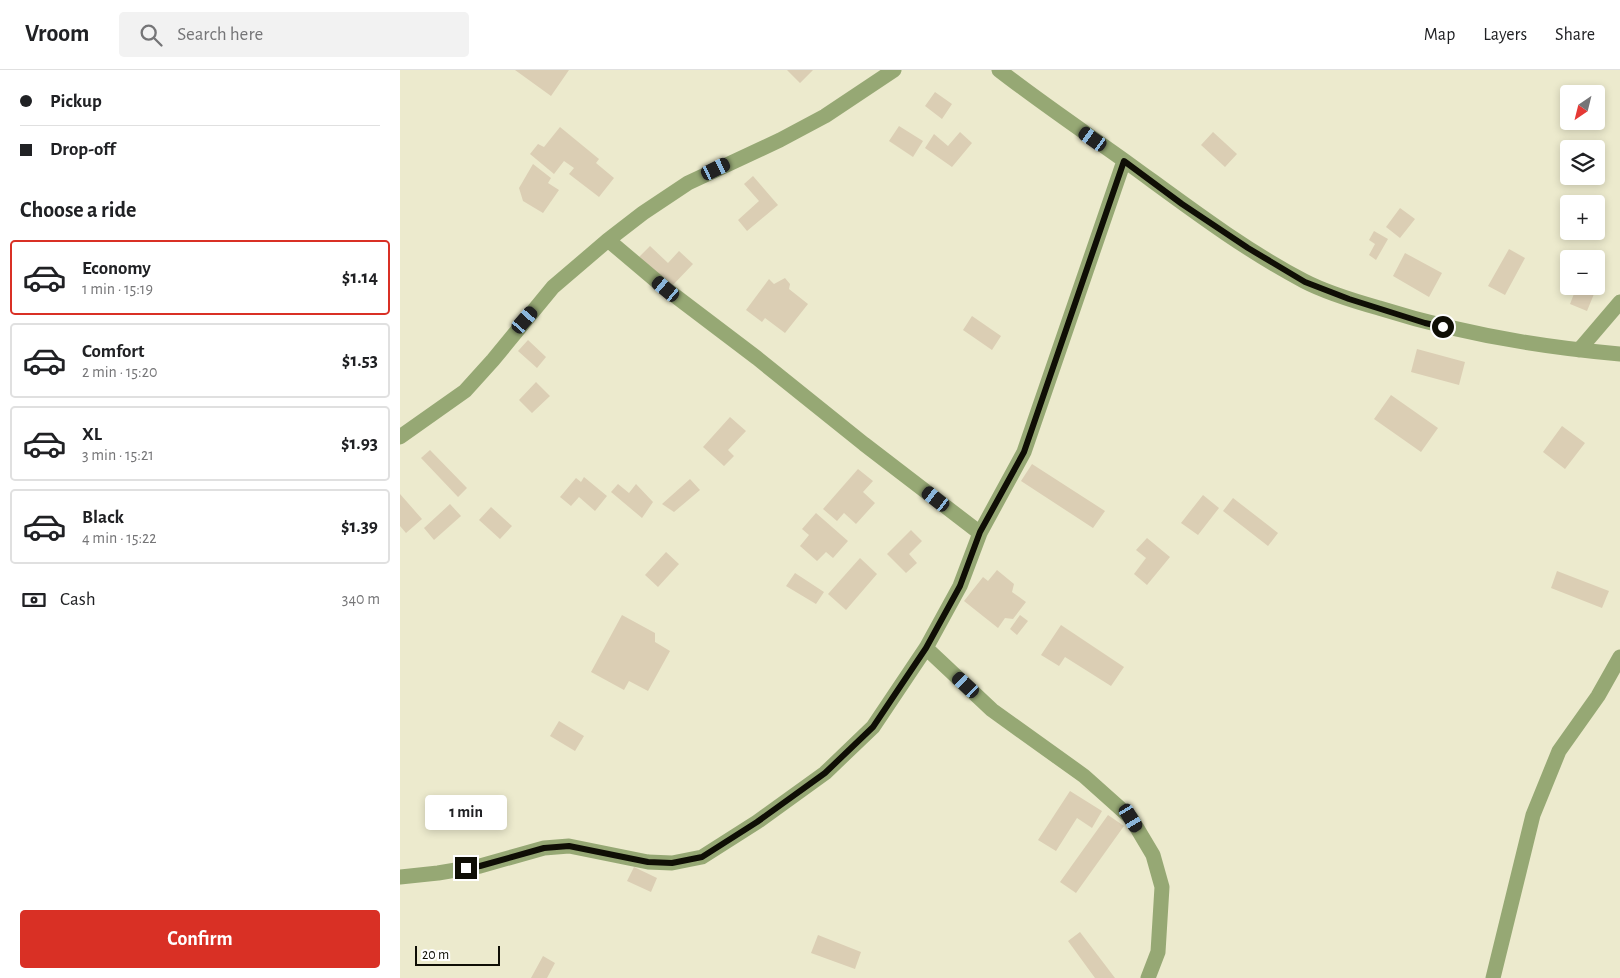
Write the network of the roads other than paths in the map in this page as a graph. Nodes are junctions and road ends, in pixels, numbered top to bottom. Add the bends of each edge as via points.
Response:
1 (894, 70) edge
2 (1000, 70) edge
3 (1124, 161) junction
4 (608, 240) junction
5 (1620, 302) edge
6 (1579, 350) junction
7 (1620, 354) edge
8 (400, 437) edge
9 (980, 532) junction
10 (926, 648) junction
11 (1620, 657) edge
12 (400, 877) edge
13 (1148, 978) edge
14 (1493, 978) edge

1 - 4 street via 825,116 688,183
2 - 3 street
3 - 6 street via 1182,204 1305,282 1425,323 1497,339
3 - 9 street via 1024,452
4 - 8 street via 554,287 465,391
4 - 9 street via 666,289
5 - 6 street
6 - 7 street
9 - 10 street via 960,586
10 - 12 street via 873,727 825,773 702,857 672,863 648,862 569,846 544,848 480,866
10 - 13 street via 992,710 1084,776 1131,818 1153,855 1162,887 1158,952
11 - 14 street via 1598,696 1559,750 1533,815

